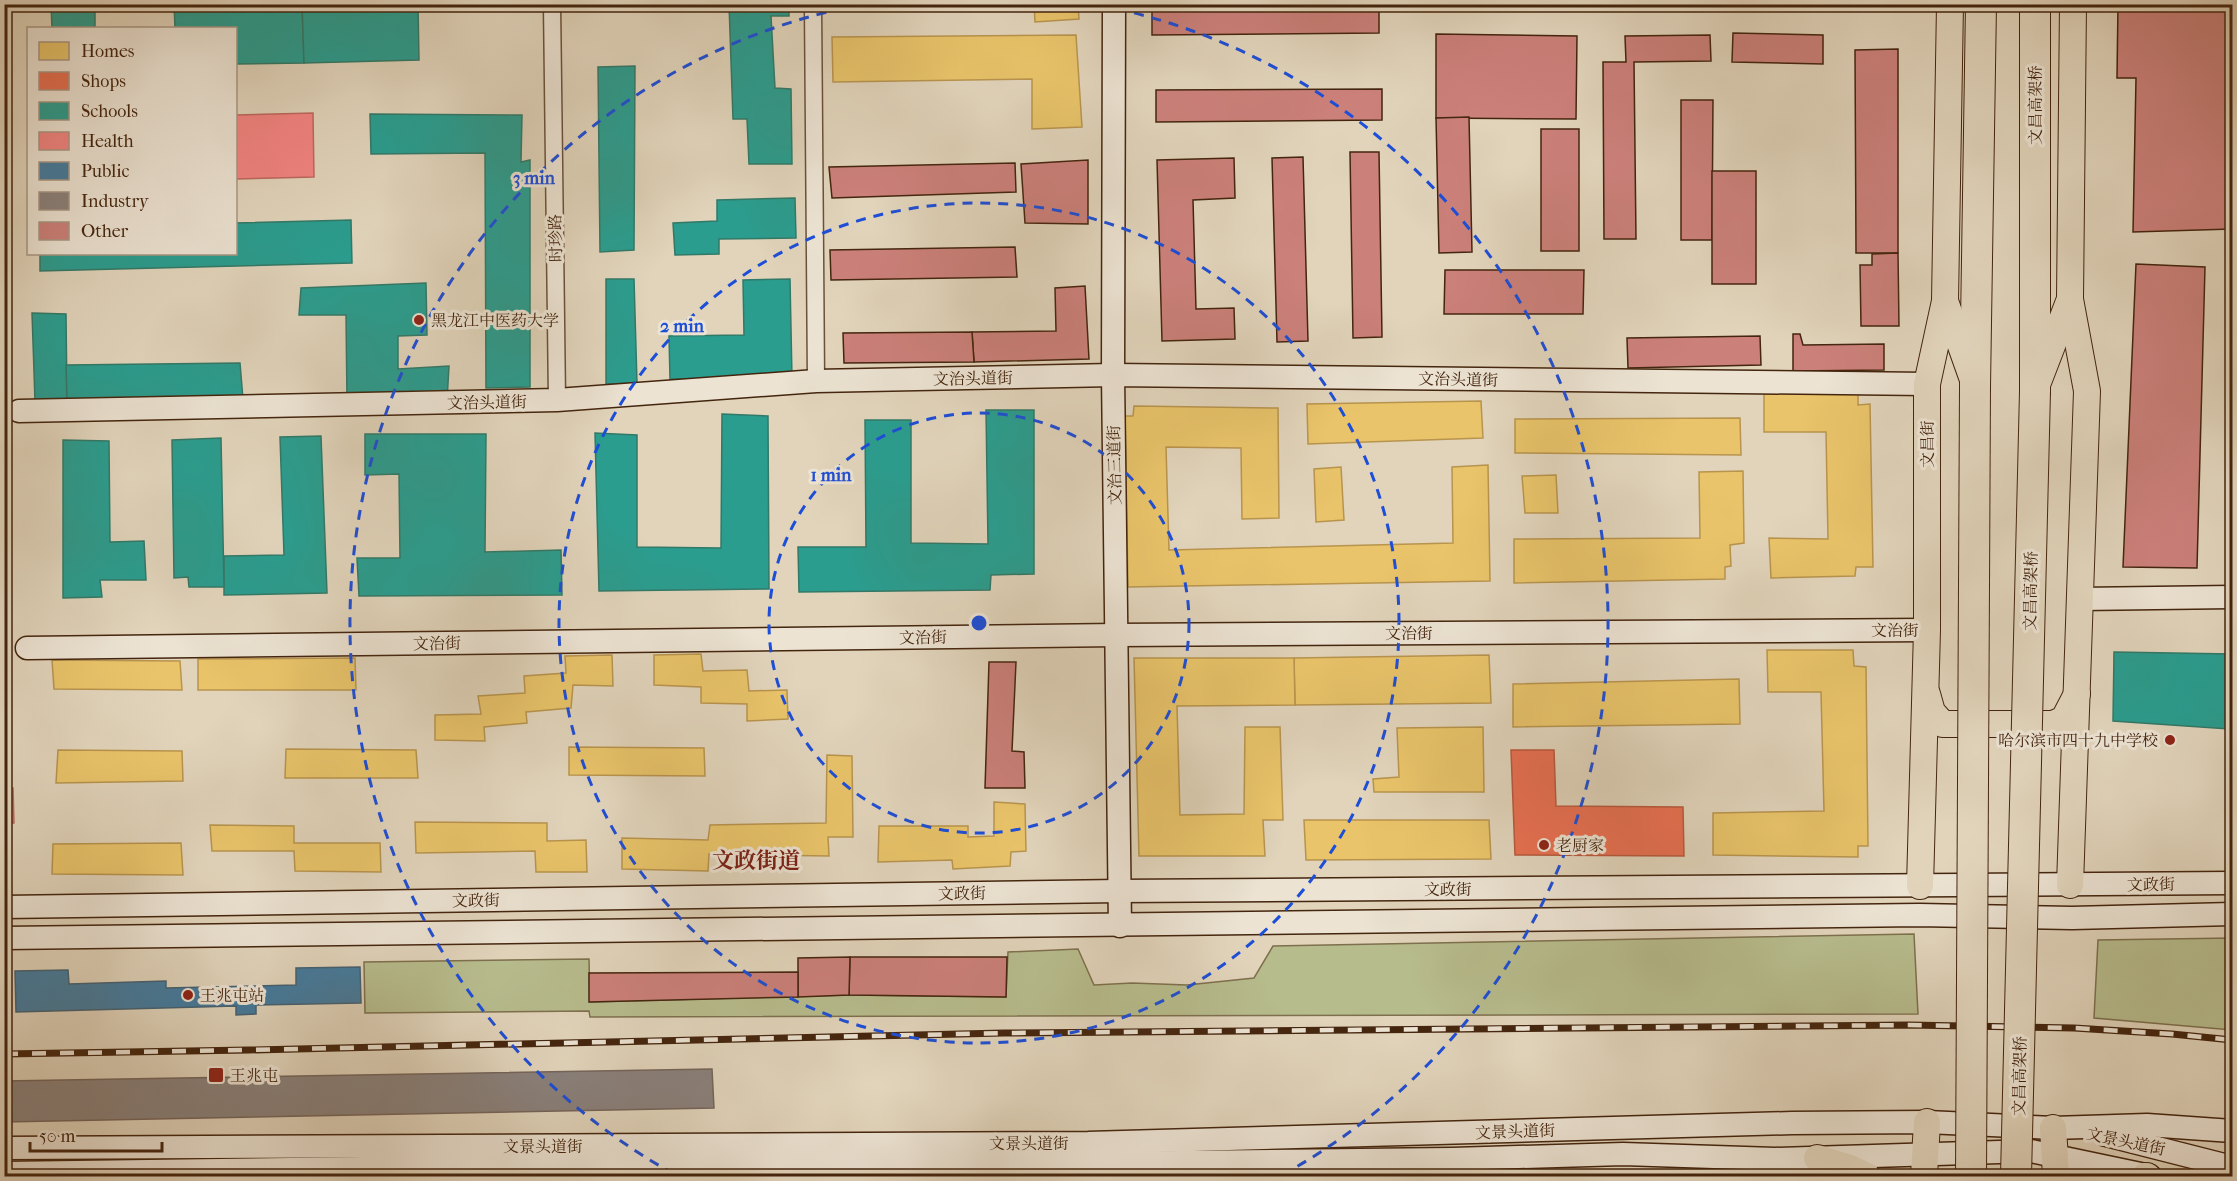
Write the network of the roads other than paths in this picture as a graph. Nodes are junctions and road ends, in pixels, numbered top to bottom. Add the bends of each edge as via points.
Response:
1 (552, 4) edge
2 (813, 4) edge
3 (1114, 4) edge
4 (1950, 4) edge
5 (1981, 4) edge
6 (2035, 4) edge
7 (2073, 4) edge
8 (2070, 299) junction
9 (1945, 301) junction
10 (1113, 375) junction
11 (816, 381) junction
12 (1927, 384) junction
13 (1975, 387) junction
14 (2035, 391) junction
15 (557, 400) junction
16 (18, 411) dead end
17 (2232, 597) edge
18 (2080, 599) junction
19 (1927, 630) junction
20 (1117, 635) junction
21 (27, 648) dead end
22 (1926, 691) junction
23 (2077, 694) junction
24 (2232, 883) edge
25 (2070, 885) junction
26 (1920, 886) junction
27 (1119, 891) junction
28 (4, 907) edge
29 (2232, 914) edge
30 (1919, 915) junction
31 (2072, 918) junction
32 (1120, 926) junction
33 (4, 938) edge
34 (1927, 1122) junction
35 (2053, 1128) junction
36 (2232, 1131) edge
37 (4, 1148) edge
38 (1817, 1158) junction
39 (1078, 1161) edge
40 (1925, 1166) edge
41 (2055, 1166) edge
42 (2232, 1167) edge
43 (4, 1173) edge
44 (1867, 1176) edge
45 (1971, 1176) edge
46 (2016, 1176) edge
47 (2147, 1176) edge

1 - 15 street, 时珍路
2 - 11 street
3 - 10 main road, 文治三道街
4 - 9 main road, 文昌街
5 - 13 highway
6 - 14 highway, 文昌高架桥
7 - 8 main road
8 - 14 main road
8 - 18 main road via 2087,391
9 - 12 main road, 文昌街
9 - 13 main road
10 - 11 main road, 文治头道街
10 - 12 main road, 文治头道街
10 - 20 main road, 文治三道街
11 - 15 main road, 文治头道街
12 - 19 main road, 文昌街
13 - 45 highway, bridge
14 - 46 highway, 文昌高架桥, bridge
15 - 16 main road, 文治头道街
17 - 18 main road
18 - 23 main road
19 - 20 main road, 文治街
19 - 22 main road, 文昌街
20 - 21 main road, 文治街
20 - 27 main road, 文治三道街
22 - 23 main road via 1932,712 1943,724 2053,724 2064,719
22 - 26 main road, 文昌街
23 - 25 main road
24 - 25 main road, 文政街
25 - 26 main road, 文政街
25 - 31 main road
26 - 27 main road, 文政街
26 - 30 main road
27 - 28 main road, 文政街
27 - 32 main road, 文治三道街
29 - 31 main road, 文政街
30 - 31 main road, 文政街
30 - 32 main road, 文政街
32 - 33 main road, 文政街
34 - 35 main road, 文景头道街
34 - 39 main road, 文景头道街 via 1768,1123
34 - 40 main road
35 - 36 main road, 文景头道街 via 2147,1125
35 - 40 main road, 文景头道街
35 - 41 main road
35 - 42 main road, 文景头道街 via 2120,1137
37 - 39 main road, 文景头道街
38 - 39 main road, 文景头道街 via 1623,1154
38 - 40 main road, 文景头道街
38 - 44 main road
39 - 43 main road, 文景头道街
40 - 41 main road, 文景头道街 via 2031,1151
41 - 47 main road, 文景头道街

